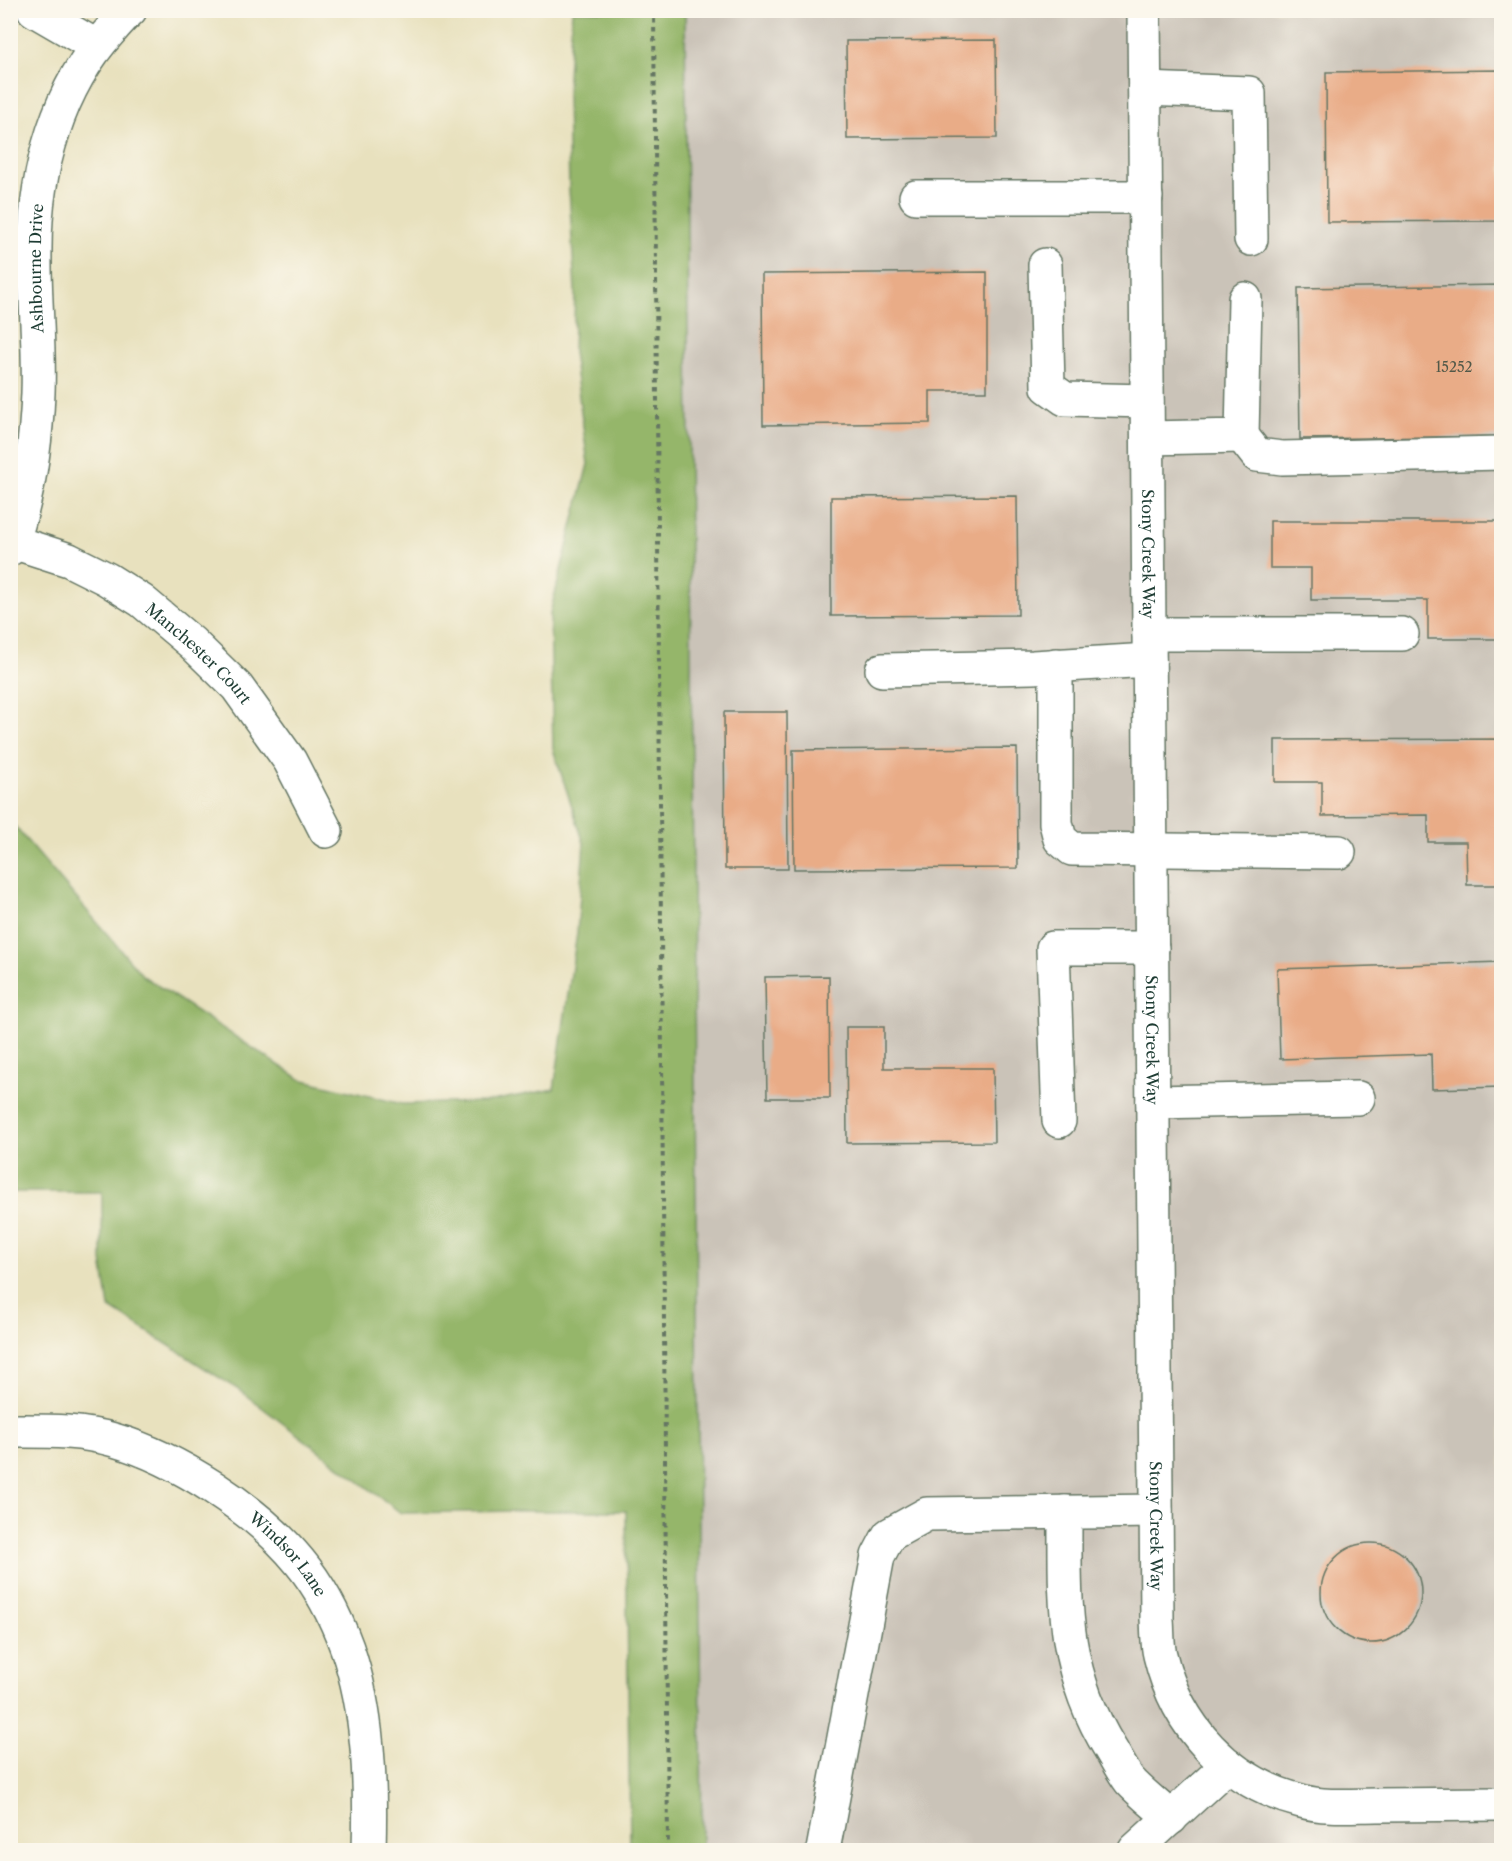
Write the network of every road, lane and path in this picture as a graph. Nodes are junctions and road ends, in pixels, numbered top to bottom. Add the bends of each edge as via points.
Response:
1 (34, 10) edge
2 (130, 10) edge
3 (654, 10) edge
4 (1144, 10) edge
5 (96, 46) junction
6 (1145, 89) junction
7 (916, 197) dead end
8 (1146, 197) junction
9 (1251, 239) dead end
10 (1045, 265) dead end
11 (1245, 298) dead end
12 (1147, 401) junction
13 (1242, 436) junction
14 (1148, 438) junction
15 (1502, 453) edge
16 (12, 546) edge
17 (1402, 634) dead end
18 (1149, 647) junction
19 (1056, 665) junction
20 (882, 670) dead end
21 (326, 831) dead end
22 (1151, 849) junction
23 (1339, 852) dead end
24 (1152, 948) junction
25 (1358, 1098) dead end
26 (1153, 1102) junction
27 (1059, 1121) dead end
28 (10, 1431) edge
29 (1156, 1511) junction
30 (1065, 1512) junction
31 (1228, 1765) junction
32 (1502, 1804) edge
33 (1171, 1818) junction
34 (369, 1851) edge
35 (668, 1851) edge
36 (823, 1851) edge
37 (1135, 1851) edge

1 - 5 street
2 - 5 street, Ashbourne Drive
3 - 35 path
4 - 6 street, Stony Creek Way
5 - 16 street, Ashbourne Drive via 54,125 37,201 38,391 28,485
6 - 8 street, Stony Creek Way
6 - 9 street via 1249,93
7 - 8 street
8 - 12 street, Stony Creek Way
10 - 12 street via 1048,387 1065,399
11 - 13 street
12 - 14 street, Stony Creek Way
13 - 14 street
13 - 15 street via 1257,454 1282,458
14 - 18 street, Stony Creek Way
16 - 21 street, Manchester Court via 69,560 107,579 142,601 192,642 237,687 277,742
17 - 18 street
18 - 19 street
18 - 22 street, Stony Creek Way
19 - 20 street
19 - 22 street via 1055,804 1060,839 1072,849
22 - 23 street
22 - 24 street, Stony Creek Way
24 - 26 street, Stony Creek Way
24 - 27 street via 1053,948
25 - 26 street
26 - 29 street, Stony Creek Way
28 - 34 street, Windsor Lane via 71,1431 147,1452 203,1480 262,1524 299,1561 326,1602 346,1647 360,1695 368,1755
29 - 30 street
29 - 31 street, Stony Creek Way via 1156,1619 1162,1663 1181,1709 1197,1735
30 - 33 street via 1065,1600 1076,1674 1098,1728 1130,1780
30 - 36 street via 927,1514 889,1535 878,1556
31 - 32 street, Stony Creek Way via 1262,1788 1303,1802
31 - 33 street
33 - 37 street

